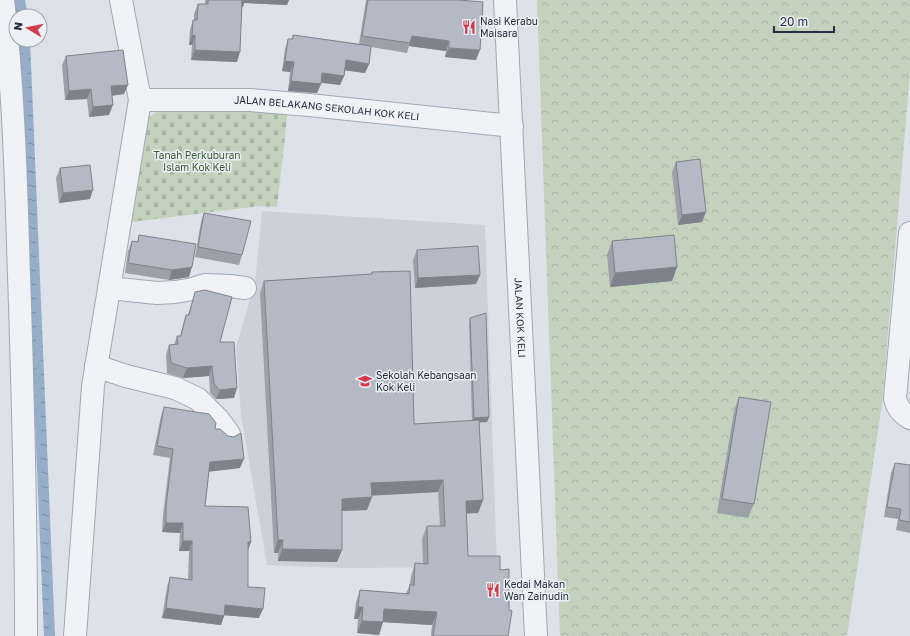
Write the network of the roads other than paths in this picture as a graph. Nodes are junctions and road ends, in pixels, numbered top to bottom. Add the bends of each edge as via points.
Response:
1 (3, 0) edge
2 (121, 0) edge
3 (505, 0) edge
4 (140, 100) junction
5 (512, 126) junction
6 (910, 234) edge
7 (109, 288) junction
8 (245, 288) dead end
9 (96, 366) junction
10 (910, 418) edge
11 (229, 434) dead end
12 (26, 636) edge
13 (75, 636) edge
14 (536, 636) edge

1 - 12 street via 15,156 24,419
2 - 4 street
3 - 5 street, JALAN KOK KELI
4 - 5 street, JALAN BELAKANG SEKOLAH KOK KELI via 202,99 308,105
4 - 7 street
5 - 14 street, JALAN KOK KELI
6 - 10 street via 895,398 897,406
7 - 8 street via 157,293 205,285
7 - 9 street
9 - 11 street via 175,388 198,399
9 - 13 street

